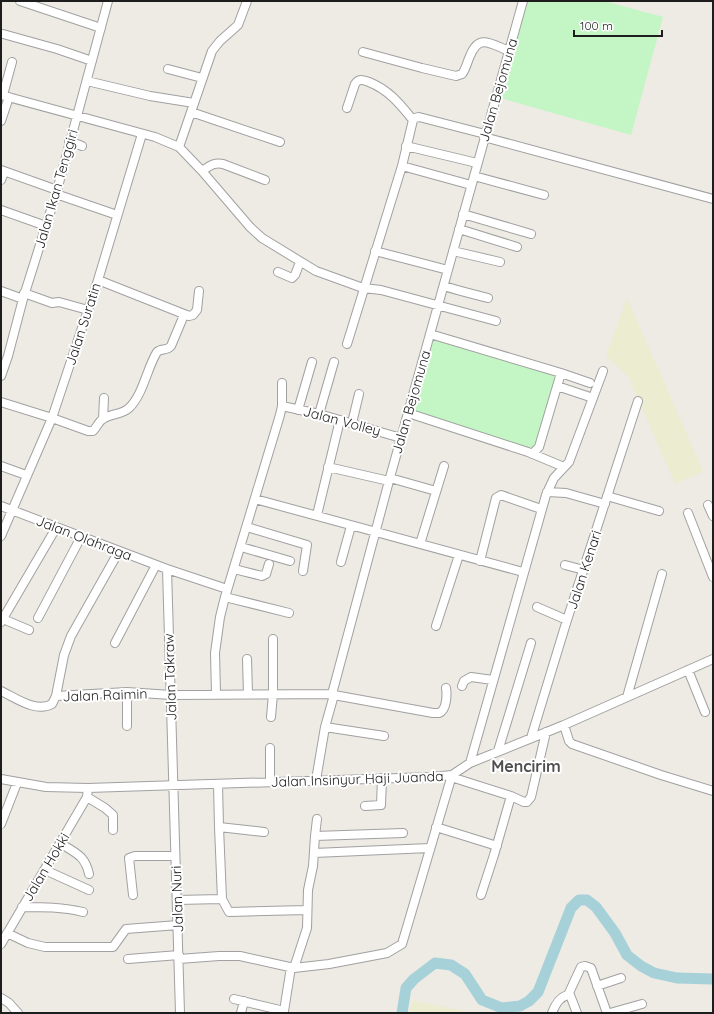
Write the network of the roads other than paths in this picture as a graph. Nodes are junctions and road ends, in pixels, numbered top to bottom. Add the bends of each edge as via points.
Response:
1 (20, 1) edge
2 (108, 1) edge
3 (247, 1) edge
4 (523, 1) edge
5 (101, 28) junction
6 (3, 34) dead end
7 (509, 51) junction
8 (363, 52) dead end
9 (92, 61) junction
10 (12, 62) dead end
11 (168, 68) dead end
12 (202, 78) junction
13 (87, 81) junction
14 (4, 96) edge
15 (194, 103) junction
16 (347, 108) dead end
17 (191, 112) junction
18 (77, 115) junction
19 (413, 120) junction
20 (1, 121) edge
21 (142, 134) junction
22 (485, 135) junction
23 (69, 141) junction
24 (280, 142) dead end
25 (82, 146) dead end
26 (406, 146) junction
27 (179, 147) junction
28 (477, 163) junction
29 (402, 166) junction
30 (202, 171) junction
31 (2, 175) edge
32 (474, 176) junction
33 (264, 180) dead end
34 (471, 184) junction
35 (56, 192) junction
36 (544, 195) dead end
37 (713, 199) edge
38 (1, 210) edge
39 (463, 214) junction
40 (117, 215) junction
41 (46, 226) junction
42 (459, 229) junction
43 (531, 234) dead end
44 (517, 247) dead end
45 (453, 250) junction
46 (375, 251) junction
47 (300, 262) junction
48 (500, 262) dead end
49 (448, 270) junction
50 (278, 272) dead end
51 (98, 280) junction
52 (444, 286) junction
53 (363, 288) junction
54 (1, 291) edge
55 (199, 292) dead end
56 (24, 296) junction
57 (488, 298) dead end
58 (438, 305) junction
59 (88, 310) junction
60 (184, 315) junction
61 (496, 321) dead end
62 (430, 334) junction
63 (346, 344) dead end
64 (4, 355) edge
65 (312, 362) dead end
66 (334, 362) dead end
67 (603, 372) dead end
68 (561, 373) junction
69 (1, 376) edge
70 (282, 383) dead end
71 (590, 383) dead end
72 (557, 386) junction
73 (359, 394) dead end
74 (104, 398) dead end
75 (593, 398) junction
76 (1, 402) edge
77 (638, 402) dead end
78 (282, 406) junction
79 (298, 410) junction
80 (408, 413) junction
81 (319, 414) junction
82 (52, 418) junction
83 (103, 419) junction
84 (340, 420) junction
85 (352, 423) junction
86 (401, 438) junction
87 (532, 454) junction
88 (1, 466) edge
89 (328, 466) junction
90 (444, 466) dead end
91 (564, 467) junction
92 (26, 475) junction
93 (389, 480) junction
94 (436, 491) junction
95 (547, 492) junction
96 (255, 499) junction
97 (606, 500) junction
98 (708, 505) dead end
99 (1, 506) edge
100 (541, 509) junction
101 (13, 510) junction
102 (659, 511) dead end
103 (688, 513) dead end
104 (317, 515) junction
105 (713, 516) edge
106 (351, 526) junction
107 (247, 527) junction
108 (56, 528) junction
109 (375, 532) junction
110 (1, 536) edge
111 (81, 537) junction
112 (420, 544) junction
113 (241, 547) junction
114 (119, 551) junction
115 (458, 554) junction
116 (290, 561) dead end
117 (480, 561) junction
118 (341, 562) dead end
119 (269, 564) dead end
120 (566, 564) dead end
121 (156, 565) junction
122 (167, 569) junction
123 (234, 569) junction
124 (584, 570) junction
125 (303, 571) dead end
126 (523, 572) junction
127 (662, 574) dead end
128 (713, 576) edge
129 (226, 593) junction
130 (537, 607) dead end
131 (289, 613) dead end
132 (38, 618) dead end
133 (567, 620) junction
134 (2, 621) edge
135 (436, 626) dead end
136 (29, 630) dead end
137 (273, 639) dead end
138 (116, 643) dead end
139 (531, 643) dead end
140 (247, 659) dead end
141 (713, 659) edge
142 (688, 670) junction
143 (493, 680) junction
144 (462, 686) dead end
145 (446, 688) dead end
146 (1, 691) edge
147 (127, 692) junction
148 (171, 694) junction
149 (216, 694) junction
150 (248, 694) junction
151 (273, 694) junction
152 (333, 694) junction
153 (56, 696) junction
154 (627, 697) junction
155 (705, 712) dead end
156 (271, 717) dead end
157 (564, 725) junction
158 (127, 726) dead end
159 (325, 727) junction
160 (546, 732) junction
161 (384, 736) dead end
162 (531, 738) junction
163 (270, 748) dead end
164 (498, 751) junction
165 (470, 763) junction
166 (452, 776) junction
167 (382, 778) junction
168 (1, 779) edge
169 (316, 780) junction
170 (17, 782) junction
171 (270, 782) junction
172 (218, 784) junction
173 (174, 785) junction
174 (88, 788) junction
175 (713, 791) edge
176 (511, 796) junction
177 (87, 797) junction
178 (365, 806) dead end
179 (317, 819) dead end
180 (1, 824) edge
181 (218, 827) junction
182 (436, 827) junction
183 (113, 830) dead end
184 (264, 832) dead end
185 (403, 833) dead end
186 (315, 836) junction
187 (60, 843) junction
188 (496, 846) junction
189 (430, 848) junction
190 (314, 853) junction
191 (175, 856) junction
192 (45, 870) junction
193 (89, 874) dead end
194 (89, 890) dead end
195 (133, 895) dead end
196 (481, 895) dead end
197 (222, 899) junction
198 (177, 900) junction
199 (22, 907) junction
200 (307, 910) junction
201 (83, 912) dead end
202 (178, 925) junction
203 (7, 933) junction
204 (1, 944) edge
205 (179, 957) junction
206 (128, 959) dead end
207 (292, 968) junction
208 (621, 978) dead end
209 (597, 986) junction
210 (568, 995) junction
211 (1, 998) edge
212 (234, 999) dead end
213 (244, 1001) junction
214 (642, 1004) dead end
215 (18, 1013) edge
216 (180, 1013) edge
217 (241, 1013) edge
218 (552, 1013) edge
219 (577, 1013) edge
220 (607, 1013) edge
221 (610, 1013) edge

1 - 5 street
2 - 5 street, Jalan Ikan Tenggiri
3 - 12 street via 238,25 212,51
4 - 7 street, Jalan Bejomuna
5 - 9 street, Jalan Ikan Tenggiri
6 - 9 street via 57,48
7 - 8 street via 480,42 472,50 462,74 456,76
7 - 22 street, Jalan Bejomuna
9 - 13 street, Jalan Ikan Tenggiri
10 - 14 street
11 - 12 street
12 - 15 street
13 - 15 street via 150,96
13 - 18 street, Jalan Ikan Tenggiri
14 - 18 street
14 - 20 street
15 - 17 street
16 - 19 street via 355,84 361,80 386,91
17 - 24 street
17 - 27 street
18 - 21 street
18 - 23 street, Jalan Ikan Tenggiri
19 - 22 street via 419,117
19 - 26 street
21 - 27 street
21 - 40 street, Jalan Suratin
22 - 28 street, Jalan Bejomuna
22 - 37 street
23 - 25 street
23 - 35 street, Jalan Ikan Tenggiri
26 - 28 street
26 - 29 street
27 - 30 street
28 - 32 street, Jalan Bejomuna
29 - 34 street
29 - 46 street
30 - 33 street via 217,163
30 - 47 street via 250,227 262,238
31 - 35 street
32 - 34 street, Jalan Bejomuna
32 - 36 street
34 - 39 street, Jalan Bejomuna
35 - 40 street
35 - 41 street, Jalan Ikan Tenggiri
38 - 41 street
39 - 42 street, Jalan Bejomuna
39 - 43 street
40 - 51 street, Jalan Suratin
41 - 56 street, Jalan Ikan Tenggiri
42 - 44 street
42 - 45 street, Jalan Bejomuna
45 - 48 street
45 - 49 street, Jalan Bejomuna
46 - 49 street
46 - 53 street
47 - 50 street via 292,278
47 - 53 street via 316,271
49 - 52 street, Jalan Bejomuna
51 - 59 street, Jalan Suratin
51 - 60 street
52 - 57 street
52 - 58 street, Jalan Bejomuna
53 - 58 street via 381,290
53 - 63 street
54 - 56 street
55 - 60 street via 196,313
56 - 59 street
56 - 64 street, Jalan Ikan Tenggiri
58 - 61 street
58 - 62 street, Jalan Bejomuna
59 - 82 street, Jalan Suratin
60 - 83 street via 171,346 157,352 132,405 122,413
62 - 68 street
62 - 80 street, Jalan Bejomuna
64 - 69 street, Jalan Ikan Tenggiri
65 - 79 street
66 - 81 street
67 - 75 street
68 - 71 street
68 - 72 street
70 - 78 street
72 - 75 street
72 - 87 street via 539,447
73 - 85 street
74 - 83 street
75 - 91 street via 570,462
76 - 82 street
77 - 97 street, Jalan Kenari
78 - 79 street, Jalan Volley
78 - 96 street
79 - 81 street, Jalan Volley
80 - 86 street, Jalan Bejomuna
80 - 87 street
81 - 84 street, Jalan Volley
82 - 83 street via 91,431
82 - 92 street, Jalan Suratin
84 - 85 street, Jalan Volley
84 - 89 street
85 - 86 street, Jalan Volley
86 - 93 street, Jalan Bejomuna
87 - 91 street
88 - 92 street
89 - 93 street
89 - 104 street
90 - 94 street
91 - 95 street via 554,478
92 - 101 street, Jalan Suratin
93 - 94 street
93 - 109 street, Jalan Bejomuna
94 - 112 street
95 - 97 street
95 - 100 street
96 - 104 street
96 - 107 street
97 - 102 street
97 - 124 street, Jalan Kenari
98 - 105 street
99 - 101 street, Jalan Olahraga
100 - 117 street via 498,496
100 - 126 street
101 - 108 street, Jalan Olahraga
101 - 110 street, Jalan Suratin
103 - 128 street
104 - 106 street
106 - 109 street
106 - 118 street
107 - 113 street
107 - 125 street via 306,545
108 - 111 street, Jalan Olahraga
108 - 134 street
109 - 112 street
109 - 152 street, Jalan Bejomuna
111 - 114 street, Jalan Olahraga
111 - 132 street
112 - 115 street
113 - 116 street
113 - 123 street
114 - 121 street, Jalan Olahraga
114 - 153 street via 67,644
115 - 117 street
115 - 135 street
117 - 126 street
119 - 123 street via 266,574 262,576
120 - 124 street
121 - 122 street, Jalan Olahraga
121 - 138 street
122 - 129 street
122 - 148 street, Jalan Takraw
123 - 129 street
124 - 133 street, Jalan Kenari
126 - 143 street
127 - 154 street
129 - 131 street
129 - 149 street via 215,653
130 - 133 street
133 - 162 street, Jalan Kenari
134 - 136 street
137 - 151 street
139 - 164 street
140 - 150 street
141 - 142 street, Jalan Insinyur Haji Juanda
142 - 154 street, Jalan Insinyur Haji Juanda
142 - 155 street
143 - 144 street via 471,677 464,681
143 - 165 street
145 - 152 street, Jalan Raimin via 444,707 439,713
146 - 153 street, Jalan Raimin via 42,708 52,704
147 - 148 street, Jalan Raimin
147 - 153 street, Jalan Raimin
147 - 158 street
148 - 149 street, Jalan Raimin
148 - 173 street, Jalan Takraw
149 - 150 street, Jalan Raimin
150 - 151 street, Jalan Raimin
151 - 152 street, Jalan Raimin
151 - 156 street
152 - 159 street, Jalan Bejomuna
154 - 157 street, Jalan Insinyur Haji Juanda
157 - 160 street, Jalan Insinyur Haji Juanda
157 - 175 street via 572,744
159 - 161 street
159 - 169 street, Jalan Bejomuna
160 - 162 street, Jalan Insinyur Haji Juanda
160 - 176 street via 530,800 524,802
162 - 164 street, Jalan Insinyur Haji Juanda
163 - 171 street
164 - 165 street, Jalan Insinyur Haji Juanda
165 - 166 street, Jalan Insinyur Haji Juanda
166 - 167 street, Jalan Insinyur Haji Juanda
166 - 176 street
166 - 182 street
167 - 169 street, Jalan Insinyur Haji Juanda
167 - 178 street via 381,805
168 - 170 street, Jalan Insinyur Haji Juanda
169 - 171 street, Jalan Insinyur Haji Juanda
170 - 174 street, Jalan Insinyur Haji Juanda via 46,787
170 - 180 street
171 - 172 street, Jalan Insinyur Haji Juanda
172 - 173 street, Jalan Insinyur Haji Juanda
172 - 181 street
173 - 174 street, Jalan Insinyur Haji Juanda
173 - 191 street, Jalan Nuri
174 - 177 street, Jalan Hokki
176 - 188 street
177 - 183 street via 113,815
177 - 187 street, Jalan Hokki
179 - 186 street
181 - 184 street
181 - 197 street
182 - 188 street
182 - 189 street
185 - 186 street
186 - 190 street
187 - 192 street, Jalan Hokki
187 - 193 street via 83,858
188 - 196 street
189 - 190 street
189 - 207 street via 402,944 387,953
190 - 200 street
191 - 195 street via 129,858
191 - 198 street, Jalan Nuri
192 - 194 street
192 - 199 street, Jalan Hokki
197 - 198 street
197 - 200 street via 229,912
198 - 202 street, Jalan Nuri
199 - 201 street via 71,909
199 - 203 street, Jalan Hokki
200 - 207 street via 307,928
202 - 203 street via 126,929 113,946 45,947 28,943
202 - 205 street, Jalan Nuri
203 - 204 street, Jalan Hokki
205 - 206 street
205 - 207 street via 240,956
205 - 216 street, Jalan Nuri via 176,970
207 - 213 street via 284,1011
208 - 209 street
209 - 210 street via 590,968 584,966 581,967
209 - 220 street
210 - 218 street via 560,1000
210 - 219 street
211 - 215 street
212 - 213 street
213 - 217 street
214 - 221 street

